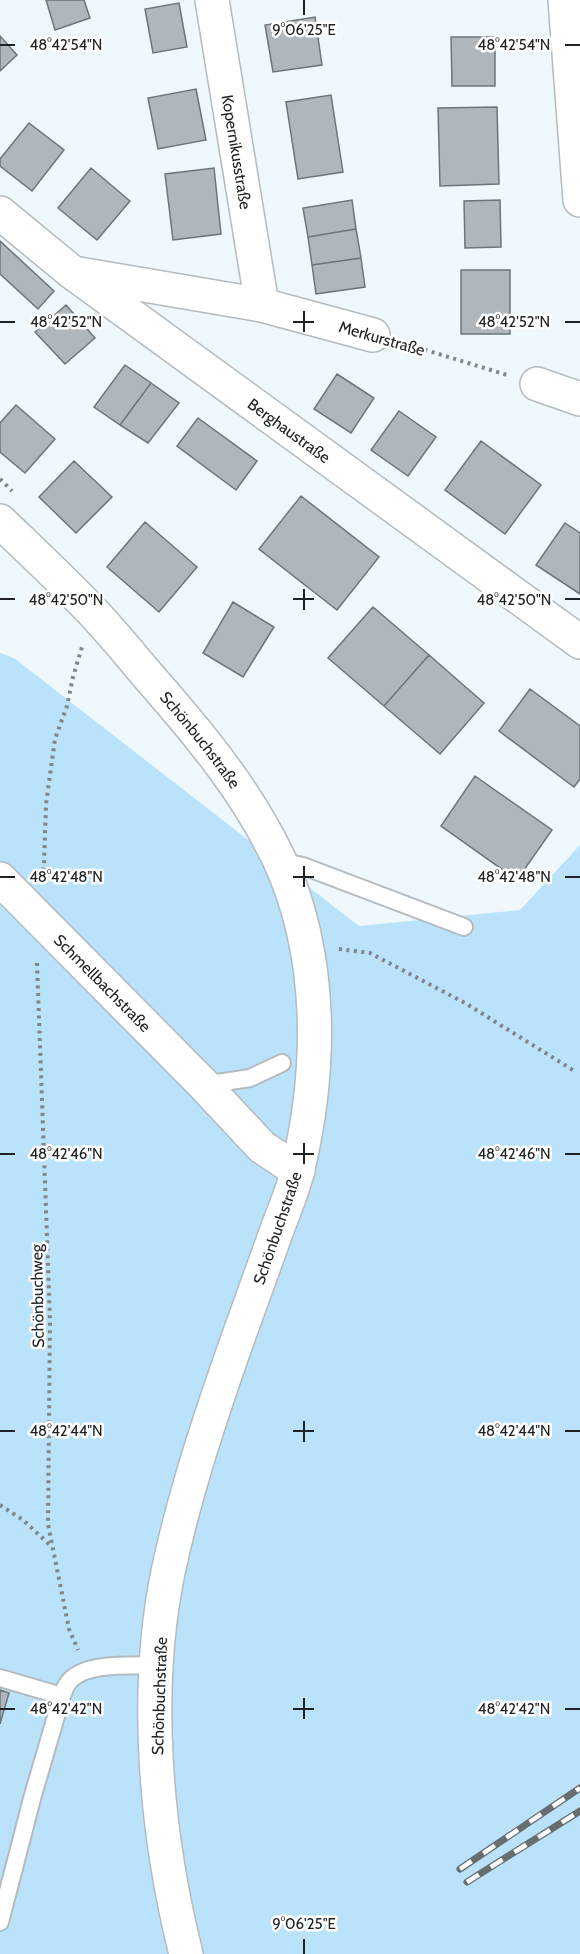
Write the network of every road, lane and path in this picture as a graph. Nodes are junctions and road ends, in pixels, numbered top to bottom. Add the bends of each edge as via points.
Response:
1 (213, 0) edge
2 (565, 0) edge
3 (580, 200) edge
4 (0, 213) edge
5 (73, 273) junction
6 (262, 305) junction
7 (373, 335) joint
8 (537, 384) joint
9 (580, 399) edge
10 (0, 479) edge
11 (8, 508) edge
12 (580, 642) edge
13 (73, 677) dead end
14 (280, 861) junction
15 (0, 879) edge
16 (35, 915) junction
17 (464, 927) dead end
18 (308, 949) junction
19 (37, 961) dead end
20 (282, 1063) dead end
21 (576, 1072) dead end
22 (204, 1085) junction
23 (298, 1171) junction
24 (0, 1504) edge
25 (52, 1546) junction
26 (158, 1665) junction
27 (88, 1670) junction
28 (0, 1678) edge
29 (62, 1696) junction
30 (0, 1922) edge
31 (186, 1954) edge

1 - 6 street, Kopernikusstraße
2 - 3 street
4 - 5 street, Berghaustraße
5 - 6 street, Merkurstraße
5 - 12 street, Berghaustraße
6 - 7 street, Merkurstraße
7 - 8 path, Merkurstraße
8 - 9 street
10 - 11 path
11 - 14 street, Schönbuchstraße via 202,738 243,792
13 - 16 path via 55,740 46,804 44,864
14 - 17 lane via 303,866
14 - 18 street, Schönbuchstraße
15 - 16 street, Schmellbachstraße
16 - 22 street, Schmellbachstraße
18 - 21 path via 370,953 465,1003
18 - 23 street, Schönbuchstraße via 314,1041 311,1102
19 - 25 path, Schönbuchweg via 50,1320 48,1524
20 - 22 lane via 250,1078
22 - 23 street, Schmellbachstraße via 262,1147
23 - 26 street, Schönbuchstraße via 188,1490 168,1576
24 - 25 path
25 - 27 path, Schönbuchweg via 69,1629
26 - 27 lane
26 - 31 street, Schönbuchstraße via 155,1720 163,1838
27 - 29 lane via 68,1682
28 - 29 lane
29 - 30 lane

